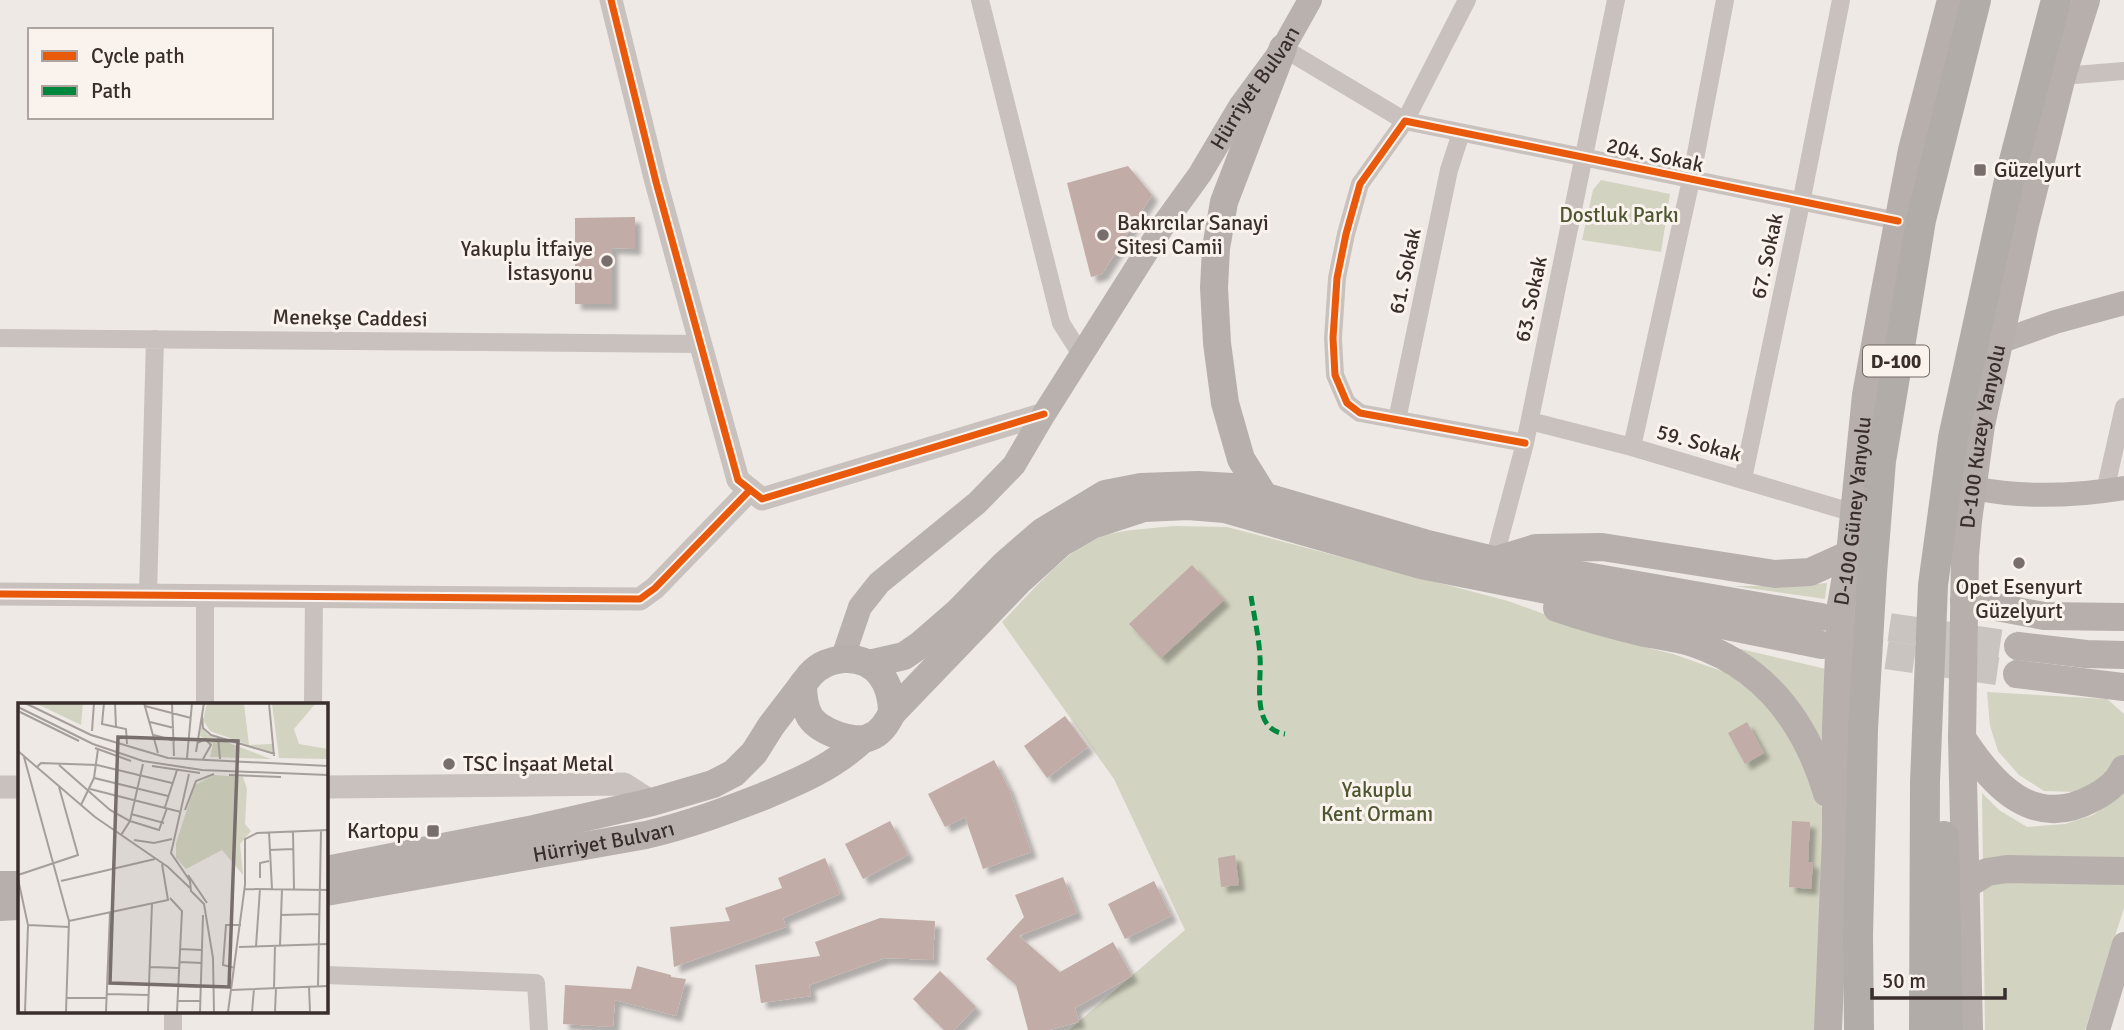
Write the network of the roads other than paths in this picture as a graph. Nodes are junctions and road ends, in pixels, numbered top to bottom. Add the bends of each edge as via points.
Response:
1 (611, 0) edge
2 (980, 0) edge
3 (1310, 0) edge
4 (1467, 0) edge
5 (1616, 0) edge
6 (1725, 0) edge
7 (1841, 0) edge
8 (1951, 0) edge
9 (1976, 0) edge
10 (2056, 0) edge
11 (2086, 0) edge
12 (1283, 48) junction
13 (2124, 71) edge
14 (2062, 76) junction
15 (1405, 121) junction
16 (1461, 133) junction
17 (1583, 158) junction
18 (1691, 180) junction
19 (1801, 203) junction
20 (1898, 221) junction
21 (2124, 303) edge
22 (0, 338) edge
23 (155, 339) junction
24 (1999, 342) junction
25 (700, 344) junction
26 (1082, 356) junction
27 (2124, 407) edge
28 (1044, 414) junction
29 (1397, 420) junction
30 (1530, 421) junction
31 (1525, 443) junction
32 (1632, 447) junction
33 (1743, 479) junction
34 (1973, 488) junction
35 (750, 490) junction
36 (2114, 490) edge
37 (1264, 496) junction
38 (1854, 513) junction
39 (1850, 554) junction
40 (1483, 568) junction
41 (0, 594) edge
42 (148, 595) junction
43 (205, 596) junction
44 (314, 596) junction
45 (1964, 601) junction
46 (1821, 617) tunnel mouth
47 (2124, 617) edge
48 (1822, 645) tunnel mouth
49 (2018, 646) tunnel mouth
50 (2124, 655) edge
51 (855, 662) junction
52 (1929, 669) junction
53 (2017, 674) tunnel mouth
54 (803, 684) junction
55 (2111, 685) edge
56 (2124, 700) edge
57 (205, 703) edge
58 (313, 703) edge
59 (892, 713) junction
60 (1962, 738) junction
61 (862, 740) junction
62 (2124, 769) edge
63 (0, 786) edge
64 (18, 787) edge
65 (327, 787) edge
66 (652, 802) junction
67 (1836, 836) junction
68 (1860, 854) junction
69 (327, 870) edge
70 (2124, 871) edge
71 (0, 885) edge
72 (18, 885) edge
73 (1966, 885) junction
74 (327, 892) edge
75 (18, 906) edge
76 (0, 907) edge
77 (2124, 944) edge
78 (327, 975) edge
79 (173, 1012) edge
80 (173, 1030) edge
81 (539, 1030) edge
82 (1828, 1030) edge
83 (1840, 1030) edge
84 (1859, 1030) edge
85 (1924, 1030) edge
86 (1948, 1030) edge
87 (1969, 1030) edge
88 (2098, 1030) edge

1 - 25 street
2 - 26 street via 1061,323
3 - 12 main road, Hürriyet Bulvarı
4 - 15 street
5 - 17 street, 63. Sokak
6 - 18 street
7 - 19 street, 67. Sokak
8 - 20 main road, D-100 Güney Yanyolu
9 - 68 highway, D-100 via 1921,220 1881,461 1867,644
10 - 52 highway via 2010,176 1954,438 1933,584
11 - 14 main road, D-100 Kuzey Yanyolu
12 - 15 street, 204. Sokak
12 - 26 main road, Hürriyet Bulvarı via 1241,105
12 - 37 main road via 1224,202 1214,288 1225,403 1241,459
13 - 14 street
14 - 24 main road, D-100 Kuzey Yanyolu
15 - 16 street, 204. Sokak
15 - 29 street via 1360,184 1337,278 1333,338 1335,375 1347,403 1360,413
16 - 17 street, 204. Sokak
16 - 29 street, 61. Sokak via 1449,170
17 - 18 street, 204. Sokak
17 - 30 street, 63. Sokak
18 - 19 street, 204. Sokak
18 - 32 street
19 - 20 street, 204. Sokak
19 - 33 street, 67. Sokak
20 - 38 main road, D-100 Güney Yanyolu via 1866,395
21 - 24 main road
22 - 23 street, Menekşe Caddesi
23 - 25 street, Menekşe Caddesi
23 - 42 street
24 - 34 main road, D-100 Kuzey Yanyolu
25 - 35 street via 738,480
26 - 28 main road, Hürriyet Bulvarı
27 - 36 street
28 - 35 street via 762,499
28 - 51 main road, Hürriyet Bulvarı via 1014,466 977,503 879,583 860,607
29 - 31 street
30 - 31 street, 63. Sokak
30 - 32 street, 59. Sokak
31 - 40 street, 63. Sokak
32 - 33 street, 59. Sokak
33 - 38 street, 59. Sokak
34 - 36 main road via 2006,495
34 - 45 main road, D-100 Kuzey Yanyolu
35 - 44 street via 640,599
37 - 40 main road via 1424,544
37 - 51 main road via 1232,487 1198,485 1105,494 1042,532 904,656
38 - 39 main road, D-100 Güney Yanyolu
39 - 40 main road via 1810,572 1775,574 1602,547 1536,548
39 - 67 main road, D-100 Güney Yanyolu via 1838,654
40 - 46 main road
40 - 48 main road
40 - 59 main road via 1421,565 1225,509 1144,508 1092,525 1061,543
40 - 67 main road via 1526,598 1587,618 1692,642 1738,665 1765,685 1786,706 1817,760
41 - 42 street
42 - 43 street
43 - 44 street
43 - 57 street
44 - 58 street
45 - 47 main road via 2044,616
45 - 60 main road, D-100 Kuzey Yanyolu
49 - 50 main road
51 - 54 main road via 832,660
51 - 59 main road via 877,668 890,690
52 - 85 highway
52 - 86 highway via 1942,790
53 - 55 main road
54 - 61 main road via 804,705 819,727
54 - 66 main road, Hürriyet Bulvarı via 754,753 734,773
55 - 56 main road
59 - 61 main road via 887,724
60 - 62 main road via 2000,787 2038,808 2082,804 2104,792
60 - 73 main road, D-100 Kuzey Yanyolu
61 - 74 main road, Hürriyet Bulvarı via 829,767 695,823
63 - 64 street
65 - 66 street via 624,784
66 - 69 main road, Hürriyet Bulvarı
67 - 82 main road, D-100 Güney Yanyolu
68 - 83 highway via 1849,895
68 - 84 highway, D-100
70 - 73 main road via 2007,869 1987,872
71 - 72 main road
73 - 87 main road, D-100 Kuzey Yanyolu
75 - 76 main road
77 - 88 main road
78 - 81 street via 536,983
79 - 80 street

